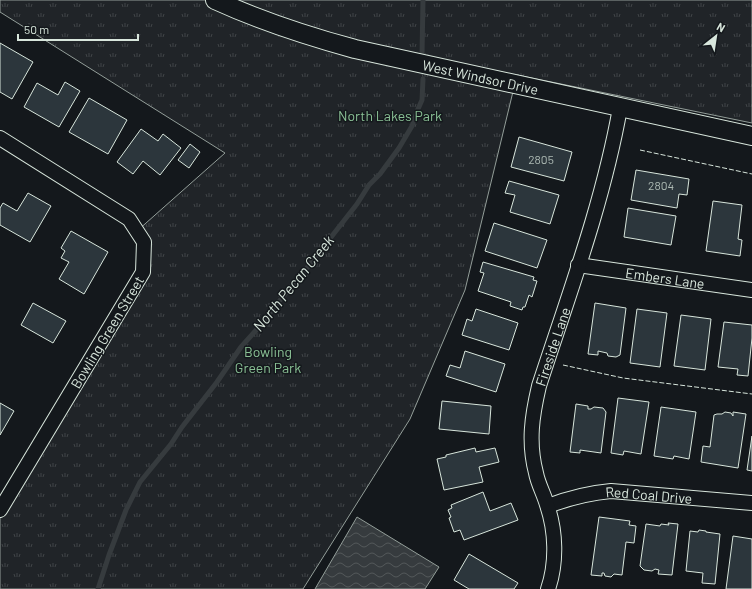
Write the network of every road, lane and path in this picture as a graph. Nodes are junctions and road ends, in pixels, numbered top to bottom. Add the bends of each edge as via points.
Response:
1 (215, 0) edge
2 (620, 108) junction
3 (752, 136) edge
4 (0, 138) edge
5 (578, 265) junction
6 (752, 290) edge
7 (752, 503) edge
8 (548, 506) junction
9 (0, 510) edge
10 (548, 589) edge

1 - 2 street, West Windsor Drive via 263,21 355,50
2 - 3 street, West Windsor Drive
2 - 5 street, Fireside Lane via 607,171
4 - 9 street, Bowling Green Street via 130,218 144,242 142,272
5 - 6 street, Embers Lane
5 - 8 street, Fireside Lane via 539,386 533,413 531,435 536,473
7 - 8 street, Red Coal Drive via 611,491 568,498
8 - 10 street, Fireside Lane via 555,545

